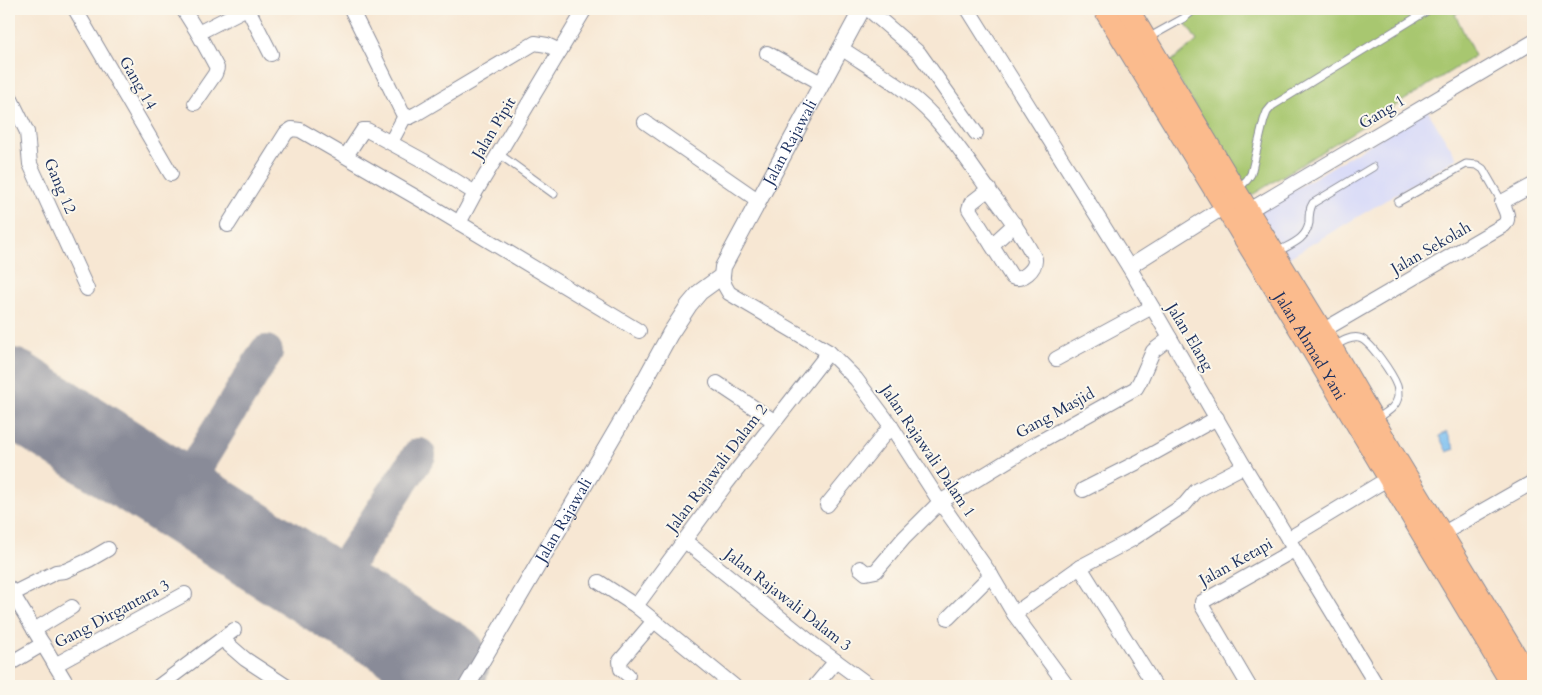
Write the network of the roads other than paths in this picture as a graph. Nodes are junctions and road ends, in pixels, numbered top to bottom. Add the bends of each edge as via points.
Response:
1 (75, 9) edge
2 (184, 9) edge
3 (246, 9) edge
4 (350, 9) edge
5 (585, 9) edge
6 (862, 9) edge
7 (868, 9) edge
8 (968, 9) edge
9 (1104, 9) edge
10 (1195, 9) edge
11 (1430, 9) edge
12 (1133, 11) edge
13 (198, 33) junction
14 (1146, 39) junction
15 (1533, 42) edge
16 (841, 48) junction
17 (560, 51) junction
18 (767, 53) dead end
19 (271, 54) dead end
20 (821, 83) junction
21 (9, 96) edge
22 (195, 103) dead end
23 (405, 116) junction
24 (645, 122) dead end
25 (976, 133) dead end
26 (391, 142) junction
27 (499, 154) junction
28 (346, 156) junction
29 (1372, 167) dead end
30 (171, 174) dead end
31 (1533, 184) edge
32 (989, 189) junction
33 (475, 194) junction
34 (554, 194) dead end
35 (1230, 199) junction
36 (759, 201) junction
37 (1398, 202) dead end
38 (1502, 202) junction
39 (1248, 211) junction
40 (459, 223) junction
41 (1015, 224) junction
42 (228, 225) dead end
43 (992, 245) junction
44 (1274, 254) junction
45 (1128, 267) junction
46 (722, 276) junction
47 (87, 289) dead end
48 (1152, 307) junction
49 (639, 331) dead end
50 (1170, 338) junction
51 (1327, 339) junction
52 (829, 352) junction
53 (1056, 359) dead end
54 (717, 383) dead end
55 (1217, 418) junction
56 (774, 422) junction
57 (1374, 422) junction
58 (891, 426) junction
59 (1244, 466) junction
60 (1389, 478) junction
61 (1533, 482) edge
62 (1083, 490) dead end
63 (940, 502) junction
64 (827, 505) dead end
65 (1442, 534) junction
66 (684, 541) junction
67 (1291, 544) junction
68 (108, 549) dead end
69 (1080, 567) junction
70 (860, 568) dead end
71 (991, 575) junction
72 (599, 582) dead end
73 (10, 591) edge
74 (185, 594) dead end
75 (636, 606) junction
76 (72, 607) dead end
77 (14, 610) edge
78 (1014, 614) junction
79 (948, 618) dead end
80 (653, 622) junction
81 (34, 630) junction
82 (234, 630) dead end
83 (222, 639) junction
84 (43, 644) junction
85 (836, 661) junction
86 (9, 664) edge
87 (55, 665) junction
88 (628, 675) dead end
89 (1528, 683) edge
90 (68, 686) edge
91 (159, 686) edge
92 (286, 686) edge
93 (467, 686) edge
94 (734, 686) edge
95 (815, 686) edge
96 (870, 686) edge
97 (1067, 686) edge
98 (1155, 686) edge
99 (1249, 686) edge
100 (1377, 686) edge

1 - 30 street, Gang 14
2 - 13 street
3 - 13 street
3 - 19 street
4 - 23 street
5 - 17 street, Jalan Pipit
6 - 16 street, Jalan Rajawali
7 - 25 street via 919,53
8 - 45 street, Jalan Elang
9 - 35 main road, Jalan Ahmad Yani
10 - 14 lane
11 - 35 lane via 1272,106 1264,120 1251,174
12 - 14 main road, Jalan Ahmad Yani
13 - 22 street via 215,63 216,71
14 - 35 main road, Jalan Ahmad Yani
15 - 39 street, Gang 1
16 - 20 street, Jalan Rajawali
16 - 32 street via 885,77 932,115
17 - 23 street via 547,44 534,43 416,114
17 - 27 street, Jalan Pipit
18 - 20 street
20 - 36 street, Jalan Rajawali
21 - 47 street, Gang 12 via 26,132 30,164
23 - 26 street
24 - 36 street
26 - 28 street via 363,130
26 - 33 street
27 - 33 street, Jalan Pipit
27 - 34 lane
28 - 40 street
28 - 42 street via 300,130 292,129 286,133
29 - 44 lane via 1313,202 1308,230 1303,237
31 - 38 street
32 - 41 street
32 - 43 street via 969,208
33 - 40 street, Jalan Pipit
35 - 39 main road, Jalan Ahmad Yani
35 - 45 street
35 - 60 main road, Jalan Ahmad Yani
36 - 46 street, Jalan Rajawali
37 - 38 lane via 1466,164 1483,169
38 - 51 street, Jalan Sekolah via 1508,216 1504,225
39 - 44 main road, Jalan Ahmad Yani
40 - 49 street
41 - 43 street
41 - 43 street via 1035,259 1034,267 1019,279 1014,279
44 - 51 main road, Jalan Ahmad Yani
45 - 48 street, Jalan Elang
46 - 52 street, Jalan Rajawali Dalam 1 via 729,292
46 - 93 street, Jalan Rajawali via 700,292 689,305
48 - 50 street, Jalan Elang
48 - 53 street
50 - 55 street, Jalan Elang
50 - 63 street, Gang Masjid via 1153,351 1139,385 1130,392 1030,447
51 - 57 main road, Jalan Ahmad Yani
51 - 57 lane via 1358,337 1365,340 1397,385 1393,407
52 - 56 street, Jalan Rajawali Dalam 2
52 - 58 street, Jalan Rajawali Dalam 1 via 856,379
54 - 56 street
55 - 59 street, Jalan Elang
55 - 62 street
56 - 66 street, Jalan Rajawali Dalam 2
57 - 65 main road, Jalan Ahmad Yani
58 - 63 street, Jalan Rajawali Dalam 1
58 - 64 street
59 - 67 street, Jalan Elang
59 - 69 street via 1196,491 1185,504 1131,540
60 - 67 street
60 - 89 main road, Jalan Ahmad Yani
61 - 65 street
63 - 70 street, Gang Masjid via 876,571 866,573
63 - 71 street, Jalan Rajawali Dalam 1
65 - 89 main road, Jalan Ahmad Yani
66 - 75 street, Jalan Rajawali Dalam 2
66 - 85 street, Jalan Rajawali Dalam 3
67 - 99 street, Jalan Ketapi via 1202,602
67 - 100 street, Jalan Elang
68 - 73 street via 65,571
69 - 78 street
69 - 98 street
71 - 78 street, Jalan Rajawali Dalam 1
71 - 79 street
72 - 75 street
73 - 77 street
74 - 87 street, Gang Dirgantara 3
75 - 80 street
76 - 81 street
77 - 81 street
78 - 97 street, Jalan Rajawali Dalam 1
80 - 88 street via 620,661 620,669
80 - 94 street
81 - 84 street
82 - 83 street
83 - 91 street
83 - 92 street via 245,659
84 - 86 street
84 - 87 street
85 - 95 street
85 - 96 street, Jalan Rajawali Dalam 3
87 - 90 street

